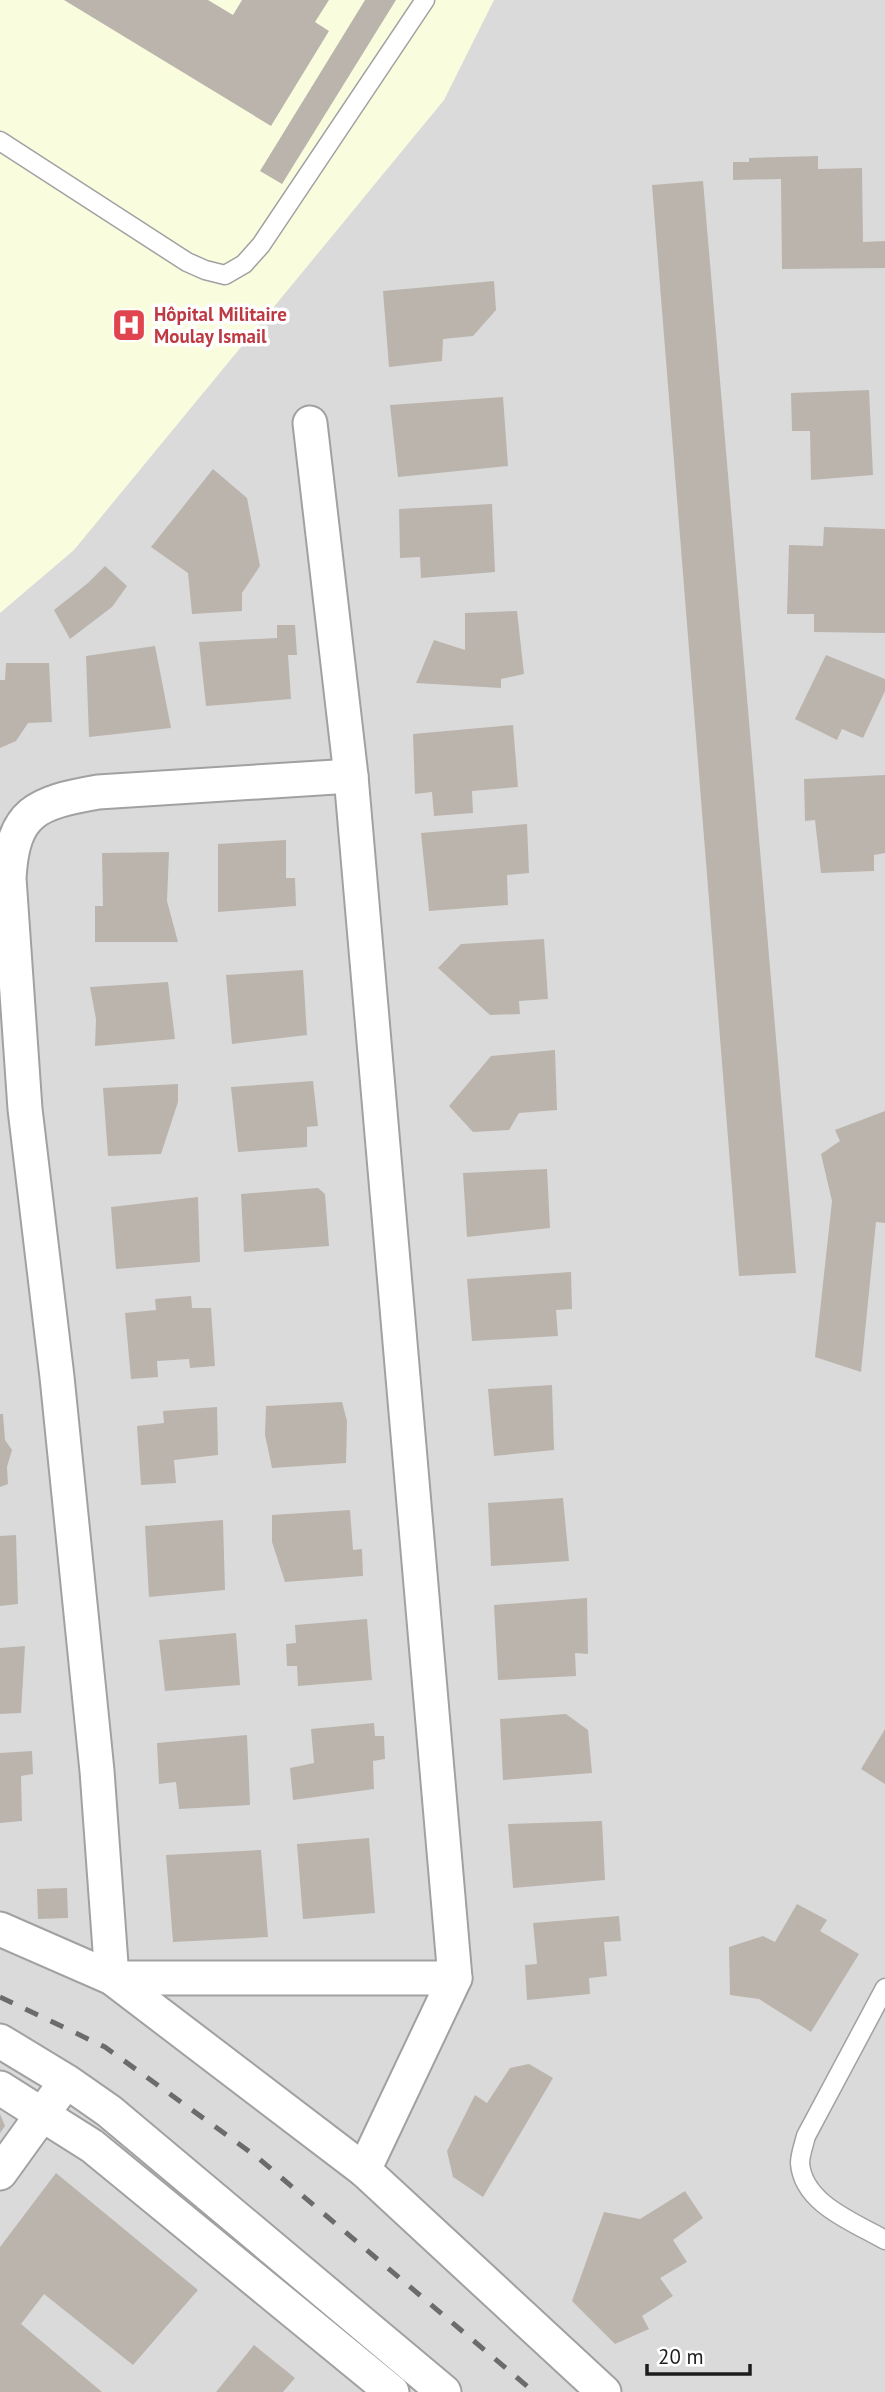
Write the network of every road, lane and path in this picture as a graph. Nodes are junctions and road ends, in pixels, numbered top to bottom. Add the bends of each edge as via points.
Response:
1 (425, 0) edge
2 (0, 141) edge
3 (310, 423) dead end
4 (351, 776) junction
5 (0, 1928) edge
6 (112, 1978) junction
7 (455, 1978) junction
8 (885, 1987) edge
9 (0, 2042) edge
10 (66, 2081) junction
11 (0, 2088) edge
12 (43, 2113) junction
13 (364, 2170) junction
14 (0, 2173) edge
15 (885, 2240) edge
16 (392, 2392) edge
17 (444, 2392) edge
18 (604, 2392) edge

1 - 2 lane via 261,245 244,264 225,275 187,262
3 - 4 street
4 - 6 street via 70,797 29,814 11,855 25,1108 97,1771
4 - 7 street
5 - 6 street
6 - 7 street
6 - 13 street
7 - 13 street
8 - 15 lane via 806,2136 800,2162 807,2187 826,2206
9 - 10 street
10 - 12 street
10 - 17 street via 109,2111
11 - 12 street
12 - 14 street
12 - 16 street via 92,2146
13 - 18 street

